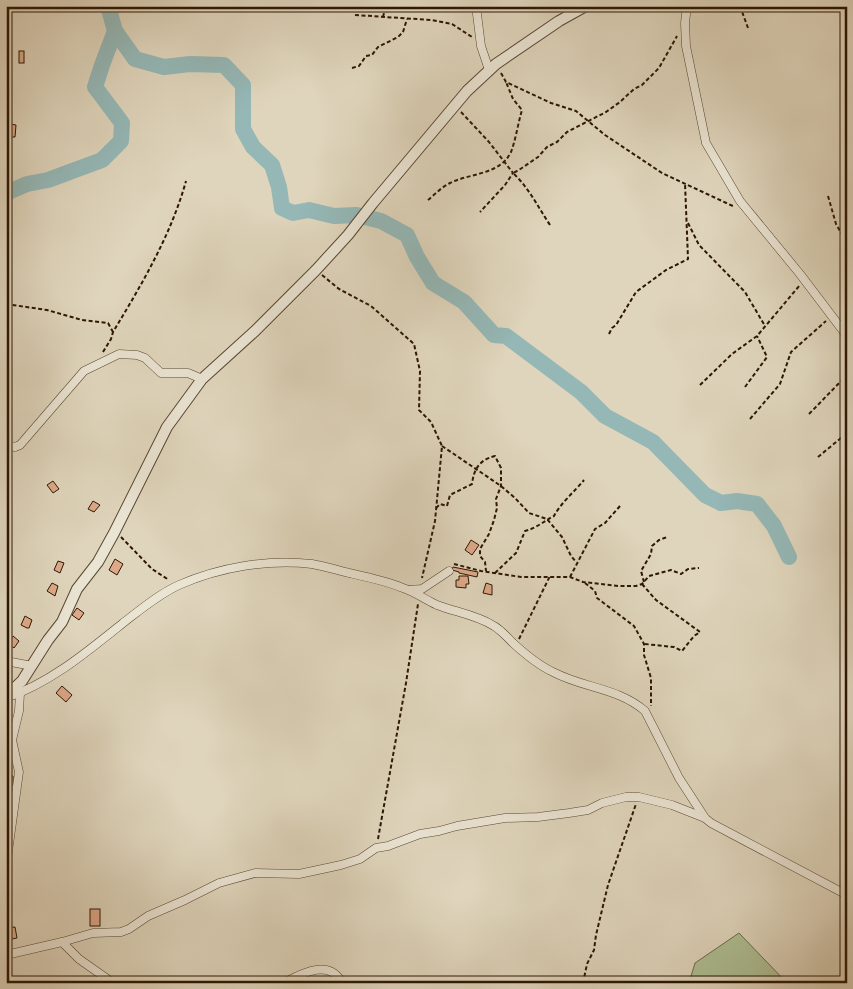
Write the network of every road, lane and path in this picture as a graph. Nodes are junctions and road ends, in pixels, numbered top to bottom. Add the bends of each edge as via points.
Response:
1 (22, 6) edge
2 (398, 6) edge
3 (476, 6) edge
4 (586, 6) edge
5 (686, 6) edge
6 (740, 6) edge
7 (83, 7) edge
8 (355, 15) dead end
9 (383, 18) junction
10 (408, 18) junction
11 (685, 24) junction
12 (748, 28) dead end
13 (481, 46) junction
14 (493, 67) junction
15 (352, 68) dead end
16 (506, 82) junction
17 (454, 105) junction
18 (588, 121) junction
19 (504, 161) junction
20 (513, 173) junction
21 (186, 181) dead end
22 (685, 183) junction
23 (828, 196) dead end
24 (428, 200) dead end
25 (736, 208) dead end
26 (480, 212) dead end
27 (687, 221) junction
28 (550, 225) dead end
29 (847, 244) edge
30 (316, 270) junction
31 (804, 279) junction
32 (6, 304) edge
33 (832, 316) junction
34 (765, 326) junction
35 (113, 332) junction
36 (608, 334) dead end
37 (757, 336) junction
38 (847, 336) edge
39 (103, 353) dead end
40 (847, 375) edge
41 (202, 379) junction
42 (700, 385) dead end
43 (745, 387) dead end
44 (809, 414) dead end
45 (750, 419) dead end
46 (847, 439) edge
47 (6, 445) edge
48 (442, 446) junction
49 (818, 457) dead end
50 (476, 468) junction
51 (584, 480) dead end
52 (501, 486) junction
53 (620, 506) dead end
54 (436, 508) junction
55 (547, 519) junction
56 (114, 533) junction
57 (666, 537) dead end
58 (576, 562) junction
59 (699, 568) dead end
60 (448, 571) joint
61 (486, 571) junction
62 (496, 573) junction
63 (550, 576) junction
64 (570, 577) junction
65 (583, 582) junction
66 (643, 583) junction
67 (178, 586) junction
68 (415, 592) junction
69 (644, 644) junction
70 (516, 645) junction
71 (6, 661) edge
72 (32, 666) junction
73 (20, 694) junction
74 (6, 697) edge
75 (646, 712) junction
76 (639, 797) junction
77 (704, 818) junction
78 (376, 848) junction
79 (6, 866) edge
80 (847, 895) edge
81 (62, 942) junction
82 (6, 955) edge
83 (113, 983) edge
84 (283, 983) edge
85 (343, 983) edge
86 (583, 983) edge

1 - 7 path
2 - 9 path via 384,13
3 - 13 street
4 - 14 street
5 - 11 street
6 - 12 path
8 - 9 path
9 - 10 path
10 - 13 path via 452,24
10 - 15 path via 398,37 378,47
11 - 18 path via 659,68 642,85
11 - 31 street via 686,46 706,143 740,201
13 - 14 street
14 - 16 path
14 - 17 street
16 - 18 path via 576,111
16 - 19 path via 512,99 522,110 510,152
17 - 19 path
17 - 30 street
18 - 20 path via 567,132
18 - 22 path via 662,173
19 - 20 path
19 - 24 path via 474,176 450,183
20 - 26 path
20 - 28 path
21 - 35 path via 171,227
22 - 25 path
22 - 27 path
23 - 29 path via 836,224
27 - 34 path via 699,245 745,292
27 - 36 path via 688,259 666,270 636,292
30 - 41 street
30 - 48 path via 339,289 371,306 414,344 420,371 419,410 431,422
31 - 33 street
31 - 34 path
32 - 35 path via 108,323
33 - 38 street
33 - 45 path via 791,352 780,384
34 - 37 path
35 - 39 path
37 - 42 path via 732,354
37 - 43 path via 767,357
40 - 44 path
41 - 47 street via 188,373 161,372 145,358 119,354 84,371 20,445
41 - 56 street via 167,427
46 - 49 path via 841,438
48 - 50 path
48 - 54 path
50 - 52 path
50 - 52 path via 486,458 495,456 501,468
50 - 54 path via 472,484 450,495 447,506 440,504
51 - 55 path via 554,516
52 - 55 path via 529,513
52 - 61 path via 496,499 498,508 480,549
53 - 58 path via 595,529
54 - 68 path via 422,578
55 - 58 path
55 - 62 path via 525,531 516,553
56 - 67 path via 152,569
56 - 72 street
57 - 66 path via 652,546 642,571
58 - 64 path
59 - 66 path via 688,569 681,574 671,570 649,576
60 - 61 path via 451,565 457,564
60 - 68 street
61 - 62 path
62 - 63 path
63 - 64 path
63 - 70 path
64 - 65 path
65 - 66 path via 619,586
65 - 69 path via 595,591 597,598 634,626
66 - 69 path via 663,606 700,632 682,651
67 - 68 street via 226,569 297,563 364,576
67 - 73 street via 143,608 78,659
68 - 70 street via 437,605 494,626
68 - 78 path via 406,683
69 - 75 path via 651,678 651,706
70 - 75 street via 567,680 624,697
71 - 72 street
72 - 74 street
73 - 74 street
73 - 79 street via 12,740 19,772
75 - 77 street via 679,778
76 - 77 street via 672,804
76 - 78 street via 602,803 588,810 458,826
76 - 86 path via 608,884 594,950
77 - 80 street
78 - 81 street via 360,859 341,865 299,874 255,873 220,883 148,916 129,929 93,933
81 - 82 street
81 - 83 street via 79,959
84 - 85 street via 322,970 333,972

